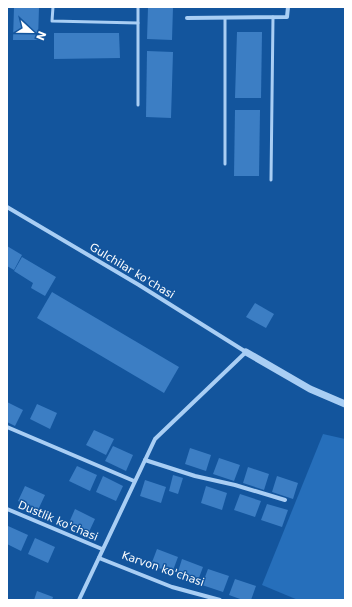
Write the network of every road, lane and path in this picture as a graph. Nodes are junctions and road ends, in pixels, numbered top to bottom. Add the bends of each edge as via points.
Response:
1 (53, 7) edge
2 (138, 7) edge
3 (288, 7) edge
4 (273, 17) junction
5 (187, 18) dead end
6 (225, 18) junction
7 (138, 23) junction
8 (138, 105) dead end
9 (225, 164) dead end
10 (271, 180) dead end
11 (7, 207) edge
12 (246, 352) junction
13 (345, 404) edge
14 (7, 427) edge
15 (145, 460) junction
16 (134, 481) junction
17 (285, 500) dead end
18 (7, 509) edge
19 (102, 549) junction
20 (99, 558) junction
21 (79, 600) edge
22 (220, 600) edge

1 - 7 lane via 52,21
2 - 7 lane
3 - 4 street via 287,17
4 - 6 street
4 - 10 lane
5 - 6 street
6 - 9 lane
7 - 8 lane
11 - 12 street, Gulchilar ko'chasi
12 - 13 street via 310,389
12 - 15 street via 155,439
14 - 16 street
15 - 16 street
15 - 17 street
16 - 19 street
18 - 19 street, Dustlik ko'chasi
19 - 20 street
20 - 21 street
20 - 22 street, Karvon ko'chasi via 172,587

